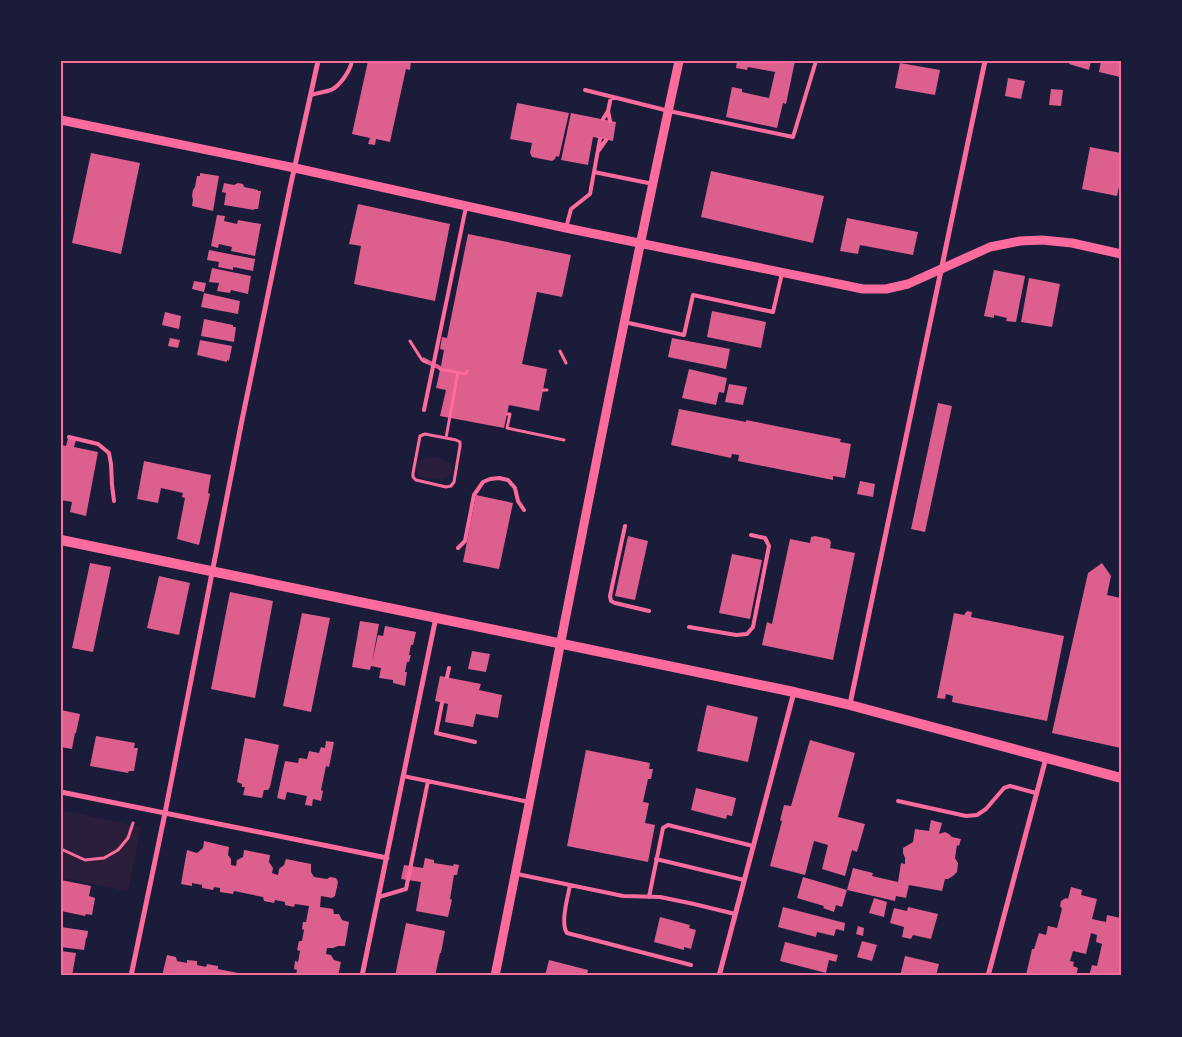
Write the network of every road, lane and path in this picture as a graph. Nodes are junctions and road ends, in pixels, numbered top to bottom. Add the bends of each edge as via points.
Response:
1 (318, 61) edge
2 (352, 61) edge
3 (679, 61) edge
4 (816, 61) edge
5 (985, 61) edge
6 (585, 90) dead end
7 (311, 95) junction
8 (611, 96) junction
9 (608, 111) junction
10 (668, 111) junction
11 (603, 119) dead end
12 (61, 120) edge
13 (610, 121) dead end
14 (600, 139) dead end
15 (606, 140) dead end
16 (598, 153) junction
17 (294, 168) junction
18 (594, 172) junction
19 (653, 184) junction
20 (466, 207) junction
21 (566, 228) junction
22 (640, 243) junction
23 (1121, 254) edge
24 (941, 270) junction
25 (782, 273) junction
26 (624, 322) junction
27 (410, 341) dead end
28 (560, 350) dead end
29 (422, 360) dead end
30 (566, 362) dead end
31 (440, 369) dead end
32 (467, 371) dead end
33 (458, 372) junction
34 (424, 410) dead end
35 (507, 414) dead end
36 (69, 437) dead end
37 (446, 438) junction
38 (564, 440) dead end
39 (114, 501) dead end
40 (524, 510) dead end
41 (625, 526) dead end
42 (751, 536) dead end
43 (61, 540) edge
44 (458, 548) dead end
45 (212, 571) junction
46 (649, 610) dead end
47 (436, 617) junction
48 (689, 627) dead end
49 (560, 643) junction
50 (449, 668) dead end
51 (447, 677) dead end
52 (794, 692) junction
53 (442, 703) dead end
54 (850, 705) junction
55 (475, 742) dead end
56 (1046, 758) junction
57 (403, 776) junction
58 (1121, 778) edge
59 (428, 781) junction
60 (61, 792) edge
61 (1036, 793) junction
62 (529, 802) junction
63 (898, 802) dead end
64 (165, 813) junction
65 (133, 823) dead end
66 (753, 846) junction
67 (61, 849) edge
68 (387, 858) junction
69 (656, 859) junction
70 (516, 874) junction
71 (744, 880) junction
72 (570, 885) junction
73 (649, 896) junction
74 (378, 897) junction
75 (736, 914) junction
76 (691, 965) dead end
77 (131, 976) edge
78 (362, 976) edge
79 (495, 976) edge
80 (719, 976) edge
81 (988, 976) edge

1 - 7 street
2 - 7 lane via 336,86
3 - 10 street
4 - 10 lane via 793,137
5 - 24 street
6 - 8 lane
7 - 17 street
8 - 9 lane
8 - 10 lane
9 - 11 lane
9 - 13 lane
10 - 19 street
12 - 17 street
14 - 16 lane
15 - 16 lane
16 - 18 lane
17 - 20 street
17 - 45 street
18 - 19 lane
18 - 21 lane via 590,194 571,209
19 - 22 street
20 - 21 street
20 - 34 lane
21 - 22 street
22 - 25 street
22 - 26 street
23 - 24 street via 1072,243 1020,241 990,247
24 - 25 street via 886,289 864,289
24 - 54 street
25 - 26 lane via 773,312 693,295 684,335
26 - 49 street
27 - 29 path
28 - 30 path
31 - 33 path
32 - 33 path via 466,374
33 - 37 path
35 - 38 path via 510,414 507,428
36 - 39 lane via 98,444 109,452
37 - 37 path via 460,442 454,482 446,487 416,480 413,473 420,436
40 - 44 lane via 518,501 516,488 508,480 499,478 483,482 474,495 465,541
41 - 46 lane via 611,601
42 - 48 lane via 765,538 769,546 753,627 747,634 736,635
43 - 45 main road
45 - 47 main road
45 - 64 street
47 - 49 main road
47 - 57 street
49 - 52 main road
49 - 62 street
50 - 51 lane
52 - 54 main road
52 - 66 street
53 - 55 lane via 436,733
54 - 56 main road
56 - 58 main road
56 - 61 street
57 - 59 lane
57 - 68 street
59 - 62 lane
59 - 74 lane via 406,889
60 - 64 street
61 - 63 lane via 1010,786 977,815 966,816
61 - 81 street
62 - 70 street
64 - 68 street
64 - 77 street
65 - 67 path via 128,838 118,850 104,858 85,860
66 - 69 lane via 668,825 663,828
66 - 71 street
68 - 74 street
69 - 71 lane
69 - 73 lane
70 - 72 lane
70 - 79 street
71 - 75 street
72 - 73 lane via 623,896
72 - 76 lane via 564,920 567,933
73 - 75 lane
74 - 78 street
75 - 80 street

